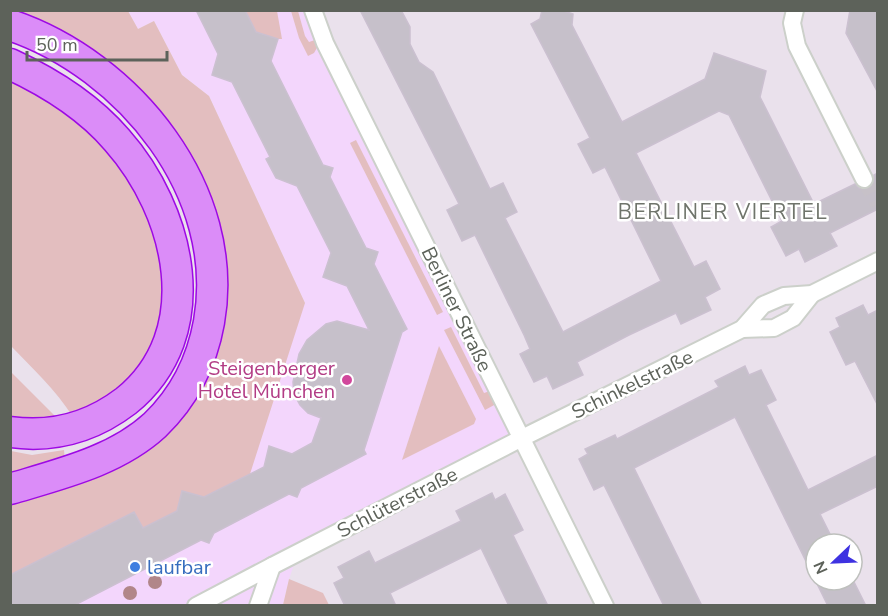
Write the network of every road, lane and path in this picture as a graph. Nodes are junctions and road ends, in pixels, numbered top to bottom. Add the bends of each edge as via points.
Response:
1 (313, 10) edge
2 (795, 10) edge
3 (10, 25) edge
4 (10, 64) edge
5 (864, 180) tunnel mouth
6 (878, 261) edge
7 (812, 294) junction
8 (742, 329) junction
9 (10, 432) edge
10 (522, 438) junction
11 (10, 489) edge
12 (272, 566) junction
13 (196, 606) edge
14 (258, 606) edge
15 (605, 606) edge

1 - 10 street, Berliner Straße via 325,44
2 - 5 street via 792,23 797,46
3 - 11 highway via 60,46 91,67 156,130 198,204 213,278 211,313 202,352 188,383 168,411 141,437 99,460
4 - 9 highway via 44,80 78,103 129,154 150,187 170,232 178,289 168,344 150,376 134,394 104,416 74,428 35,434
6 - 7 street, Schinkelstraße
7 - 8 street, Schinkelstraße via 784,296 763,305
7 - 8 street, Schinkelstraße via 793,318 774,328
8 - 10 street, Schinkelstraße
10 - 12 street, Schlüterstraße
10 - 15 street, Berliner Straße
12 - 13 street, Schlüterstraße
12 - 14 street

